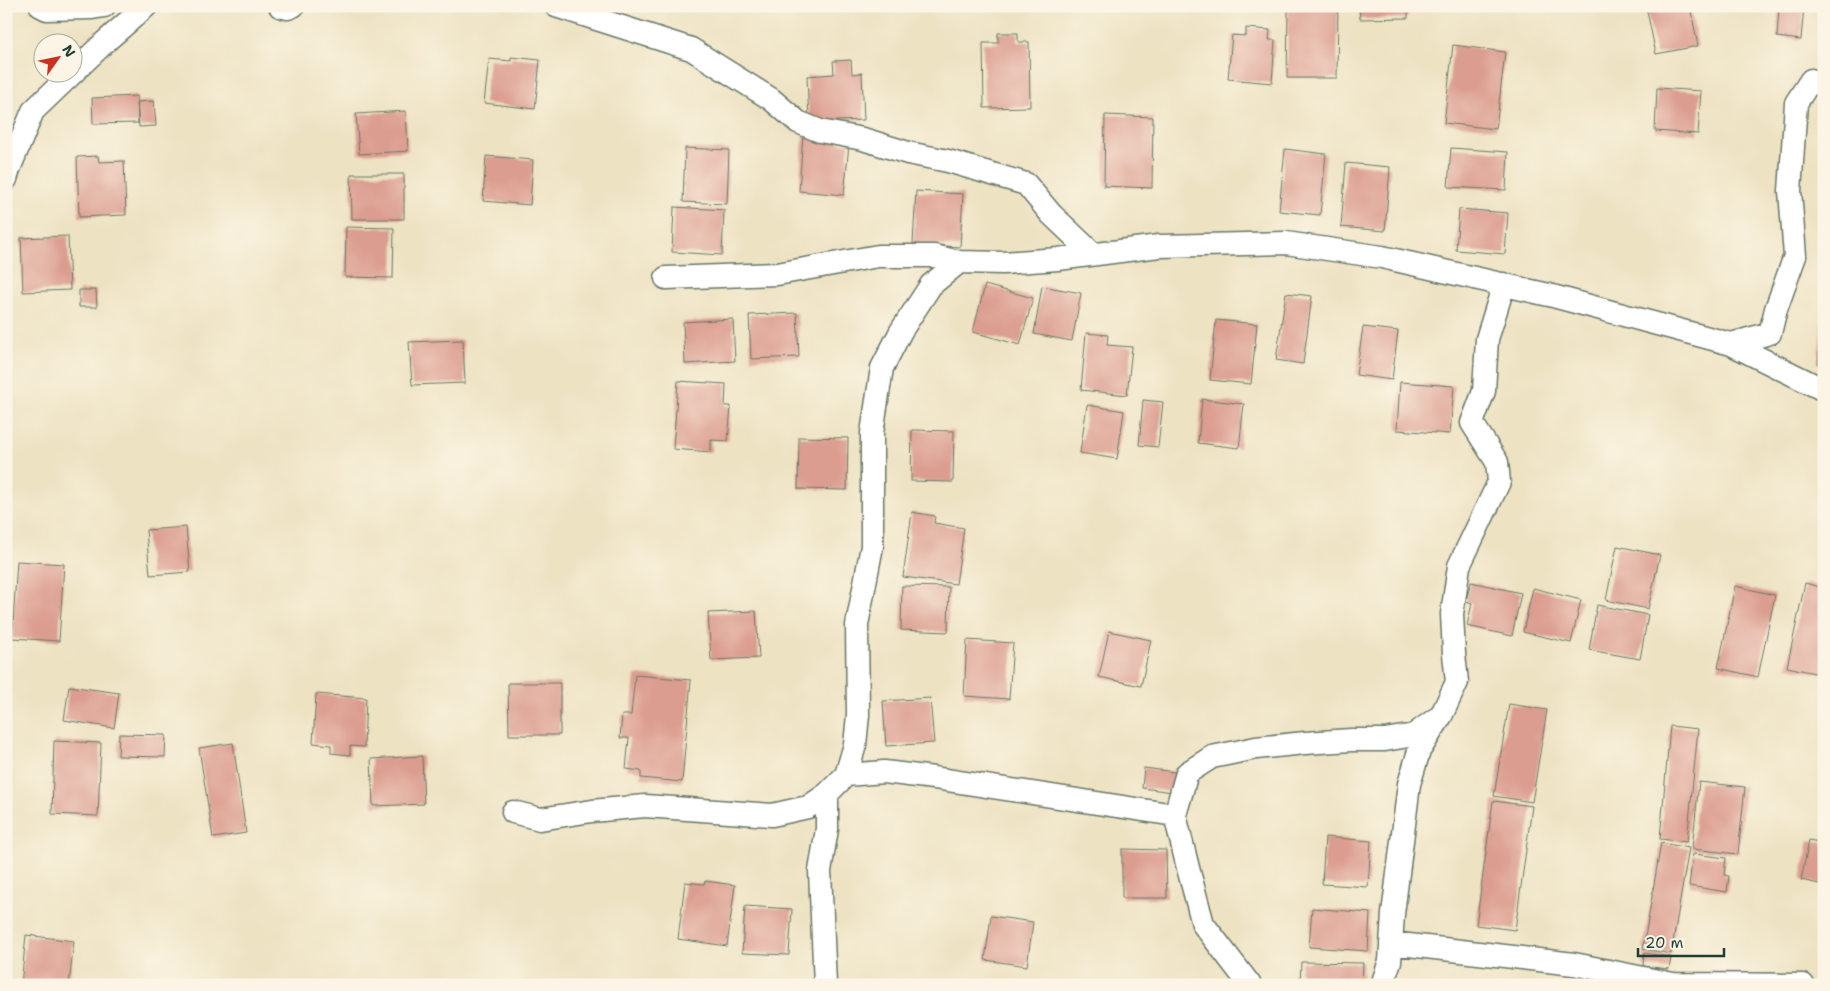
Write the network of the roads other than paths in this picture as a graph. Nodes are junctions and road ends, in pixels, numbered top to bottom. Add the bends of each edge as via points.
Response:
1 (41, 6) edge
2 (104, 6) edge
3 (146, 6) edge
4 (280, 6) edge
5 (293, 6) edge
6 (556, 6) edge
7 (1824, 86) edge
8 (6, 180) edge
9 (1093, 254) junction
10 (959, 262) junction
11 (666, 278) dead end
12 (1504, 284) junction
13 (1731, 344) junction
14 (1824, 390) edge
15 (1441, 716) junction
16 (846, 775) junction
17 (827, 794) junction
18 (513, 812) dead end
19 (1175, 815) junction
20 (1391, 943) junction
21 (825, 985) edge
22 (1250, 985) edge
23 (1382, 985) edge
24 (1803, 985) edge

1 - 2 street via 47,9
3 - 8 street via 33,111
4 - 5 street
6 - 9 street via 691,49 771,99 798,122 820,131 864,139 1026,184 1051,214
7 - 13 street via 1811,80 1796,103 1790,191 1795,256 1770,333
9 - 10 street via 1003,263
9 - 12 street via 1159,246 1286,243 1382,257
10 - 11 street via 934,256 878,256 777,274
10 - 16 street via 931,286 882,368 872,433 872,546 858,626 858,716 855,745
12 - 13 street
12 - 15 street via 1487,339 1484,391 1472,423 1497,462 1499,482 1459,566 1452,614 1458,682
13 - 14 street
15 - 19 street via 1414,734 1384,740 1256,748 1212,757 1187,773
15 - 20 street via 1420,751 1409,784
16 - 17 street
16 - 19 street via 884,772 934,778
17 - 18 street via 808,807 772,815 645,806 592,810 540,819
17 - 21 street via 828,829 820,871
19 - 22 street via 1203,924
20 - 23 street via 1390,961
20 - 24 street via 1574,964 1674,984

